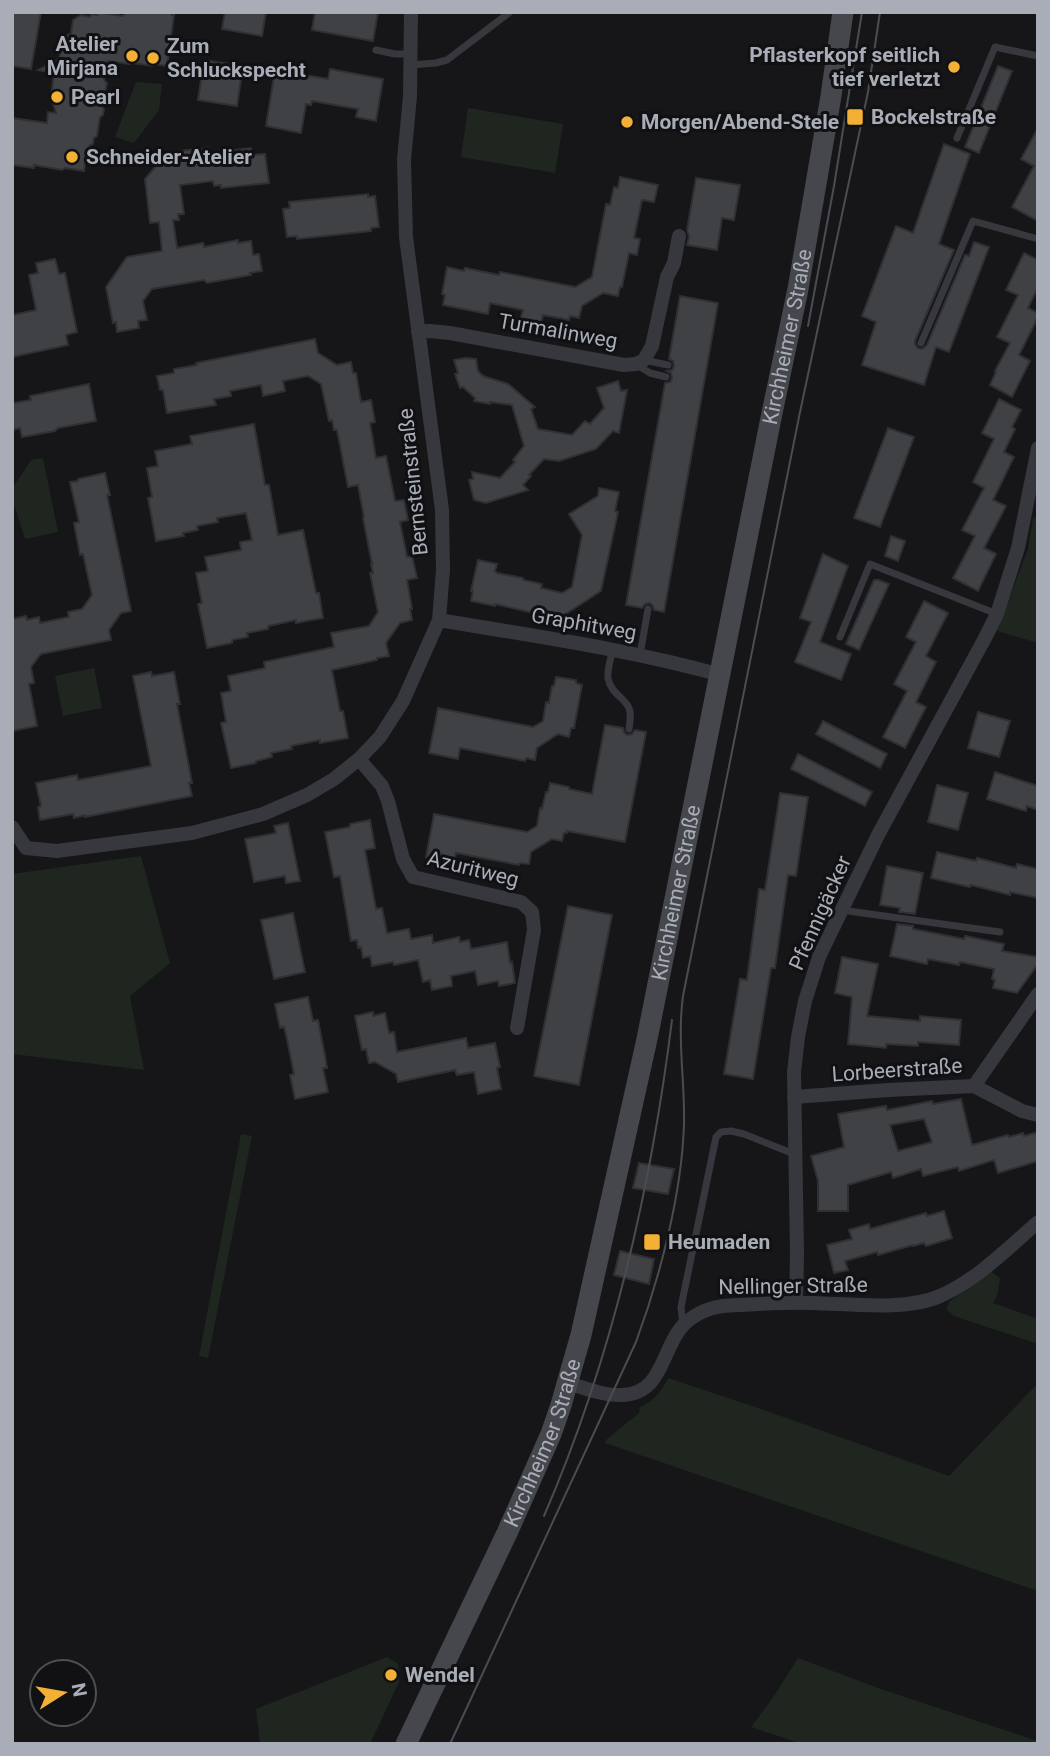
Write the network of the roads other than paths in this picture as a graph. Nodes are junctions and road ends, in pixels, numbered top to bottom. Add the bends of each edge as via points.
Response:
1 (411, 12) edge
2 (510, 12) edge
3 (843, 12) edge
4 (376, 50) dead end
5 (1038, 56) edge
6 (410, 59) junction
7 (957, 138) dead end
8 (679, 236) dead end
9 (1038, 239) edge
10 (418, 332) junction
11 (921, 343) dead end
12 (640, 362) junction
13 (668, 365) dead end
14 (666, 377) dead end
15 (1038, 448) edge
16 (648, 609) dead end
17 (997, 614) junction
18 (439, 620) junction
19 (839, 637) dead end
20 (612, 649) junction
21 (640, 655) junction
22 (721, 675) junction
23 (629, 729) dead end
24 (359, 759) junction
25 (12, 827) edge
26 (842, 911) junction
27 (1000, 932) dead end
28 (1036, 1002) edge
29 (517, 1028) dead end
30 (974, 1086) junction
31 (794, 1097) junction
32 (1038, 1115) edge
33 (795, 1154) junction
34 (1038, 1222) edge
35 (796, 1303) junction
36 (683, 1326) junction
37 (568, 1383) junction
38 (406, 1744) edge

1 - 6 street, Bernsteinstraße
2 - 6 lane via 447,60
3 - 22 main road, Kirchheimer Straße via 807,244
4 - 6 lane
5 - 7 lane via 995,47
6 - 10 street, Bernsteinstraße via 404,174 406,237
8 - 12 street, Turmalinweg via 652,346
9 - 11 lane via 973,220
10 - 12 street, Turmalinweg via 450,333 624,365
10 - 18 street, Bernsteinstraße via 442,510
12 - 13 lane
12 - 14 lane via 650,373
15 - 17 street, Pfennigäcker via 1018,548
16 - 21 lane
17 - 19 lane via 870,564
17 - 26 street, Pfennigäcker
18 - 20 street, Graphitweg
18 - 24 street, Bernsteinstraße via 403,701
20 - 21 street, Graphitweg
20 - 23 lane via 607,676 629,707
21 - 22 street, Graphitweg
22 - 37 main road, Kirchheimer Straße via 640,1074
24 - 25 street, Bernsteinstraße via 307,795 264,814 192,833 57,852 26,848
24 - 29 street, Azuritweg via 382,786 403,859 413,877 521,902 532,912 534,930
26 - 27 lane
26 - 31 street, Pfennigäcker via 819,957 805,1001
28 - 30 street
30 - 31 street, Lorbeerstraße
30 - 32 street, Lorbeerstraße
31 - 33 street, Pfennigäcker
33 - 35 street, Pfennigäcker
33 - 36 lane via 735,1131 716,1137 681,1307
34 - 35 street, Nellinger Straße via 967,1280 931,1300
35 - 36 street, Nellinger Straße via 717,1306
36 - 37 street, Nellinger Straße via 655,1377 639,1392 618,1395
37 - 38 main road, Kirchheimer Straße via 551,1434

